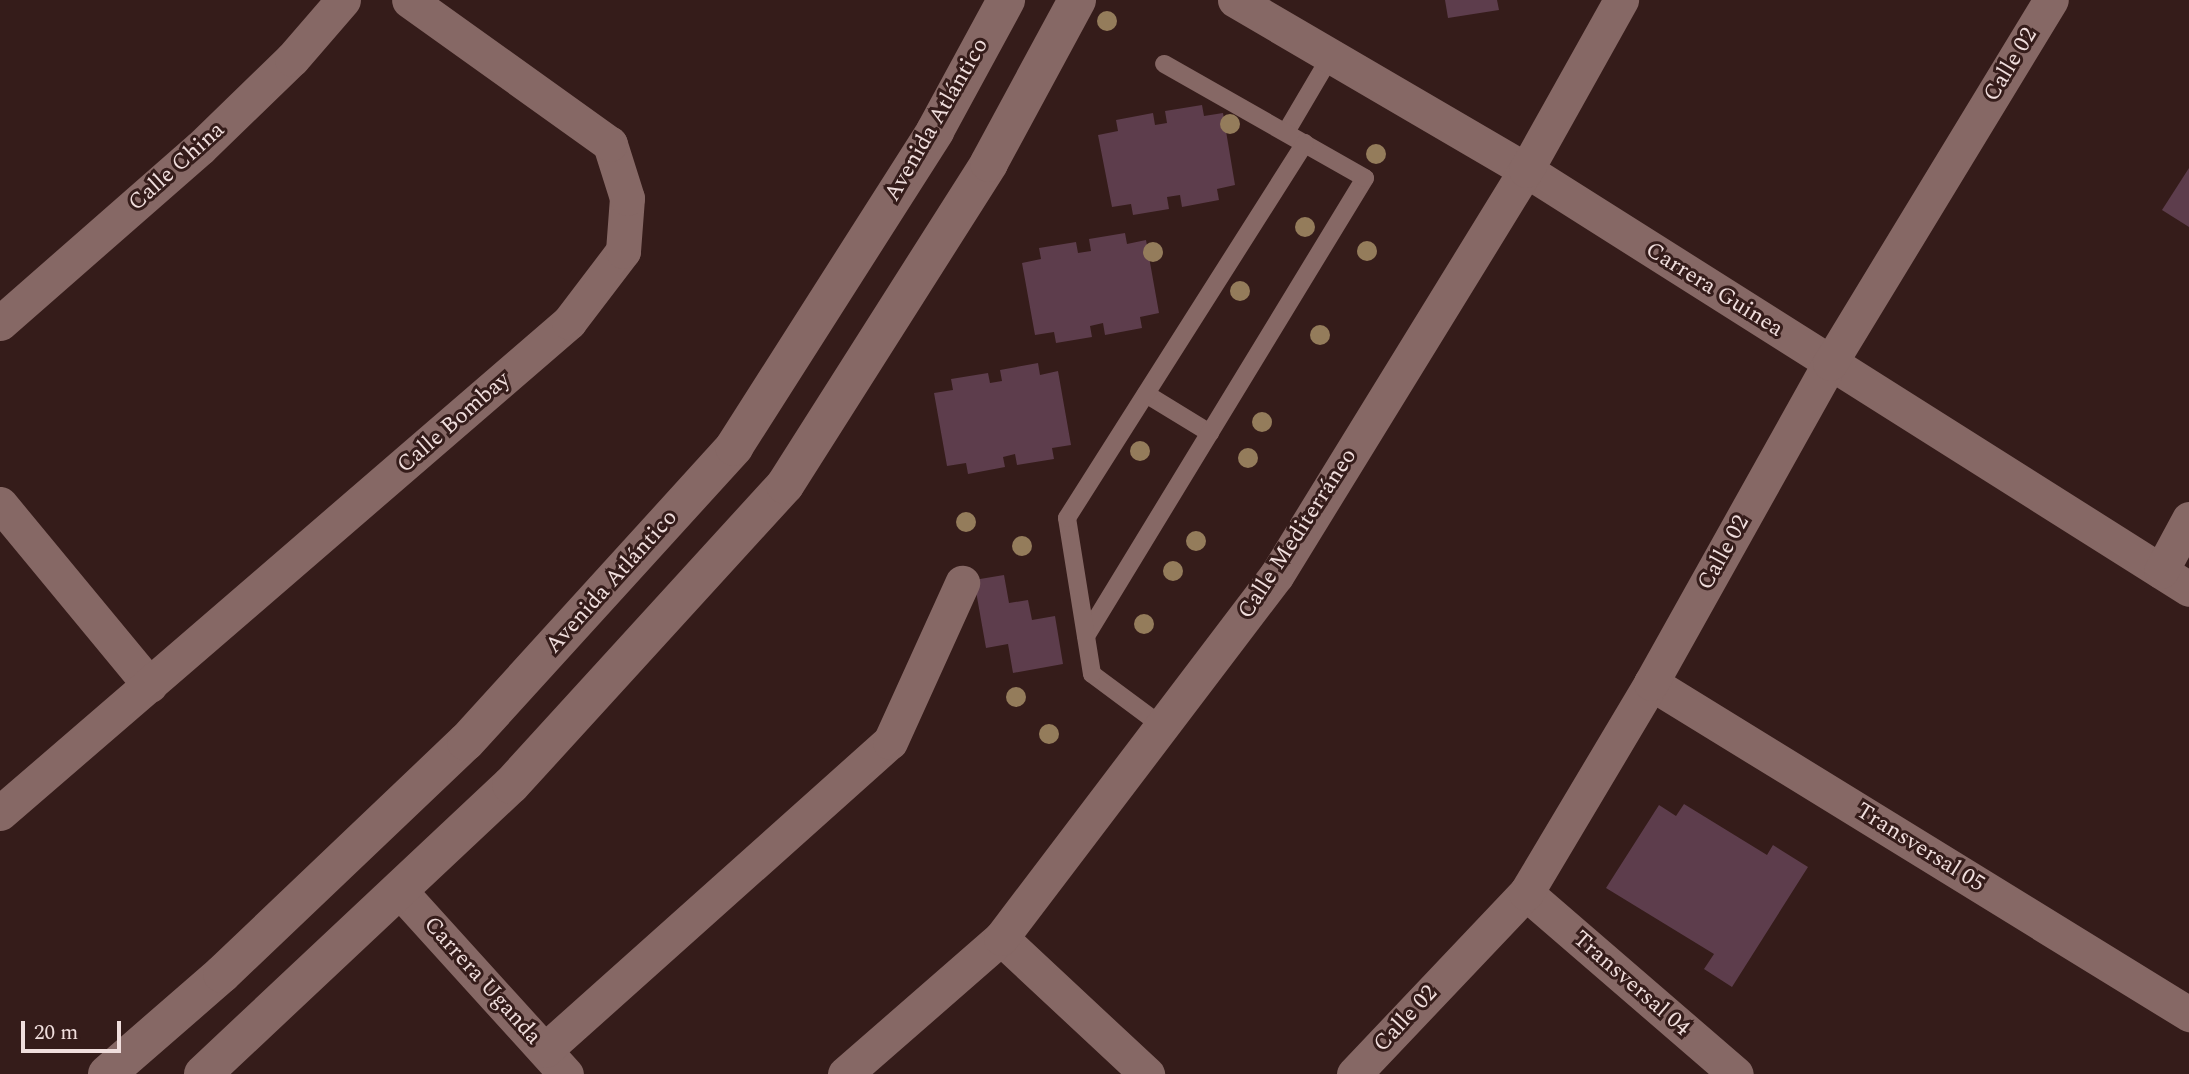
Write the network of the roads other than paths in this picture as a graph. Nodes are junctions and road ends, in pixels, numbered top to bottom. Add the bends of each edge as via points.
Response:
1 (344, 0) edge
2 (409, 0) edge
3 (1006, 0) edge
4 (1077, 0) edge
5 (1234, 0) edge
6 (1621, 0) edge
7 (2051, 0) edge
8 (1329, 59) junction
9 (1164, 64) dead end
10 (1286, 132) junction
11 (1306, 144) junction
12 (1525, 170) junction
13 (0, 323) edge
14 (1830, 363) junction
15 (1146, 394) junction
16 (1210, 433) junction
17 (0, 504) edge
18 (2189, 519) edge
19 (2175, 580) edge
20 (962, 583) dead end
21 (1086, 636) junction
22 (1651, 683) junction
23 (150, 685) junction
24 (1162, 726) junction
25 (0, 813) edge
26 (398, 889) junction
27 (1526, 893) junction
28 (1001, 938) junction
29 (2189, 1014) edge
30 (556, 1062) edge
31 (107, 1074) edge
32 (203, 1074) edge
33 (845, 1074) edge
34 (1147, 1074) edge
35 (1354, 1074) edge
36 (1736, 1074) edge

1 - 13 street, Calle China via 292,59 200,148
2 - 23 street, Calle Bombay via 610,144 627,198 623,251 569,322
3 - 31 main road, Avenida Atlántico via 935,131 734,447 466,742 222,974
4 - 26 main road via 989,163 785,485 511,785
5 - 8 street, Carrera Guinea
6 - 12 street, Calle Mediterráneo
7 - 14 street, Calle 02
8 - 10 lane
8 - 12 street, Carrera Guinea
9 - 10 lane
10 - 11 lane
11 - 15 lane
11 - 16 lane via 1365,178
12 - 14 street, Carrera Guinea
12 - 24 street, Calle Mediterráneo via 1276,576
14 - 19 street, Carrera Guinea
14 - 22 street, Calle 02
15 - 16 lane
15 - 21 lane via 1067,518
16 - 21 lane
17 - 23 street
18 - 19 street
20 - 30 street via 891,742
21 - 24 lane via 1092,674
22 - 27 street, Calle 02
22 - 29 street, Transversal 05
23 - 25 street, Calle Bombay
24 - 28 street, Calle Mediterráneo
26 - 30 street, Carrera Uganda
26 - 32 main road
27 - 35 street, Calle 02
27 - 36 street, Transversal 04
28 - 33 street, Calle Mediterráneo
28 - 34 street

